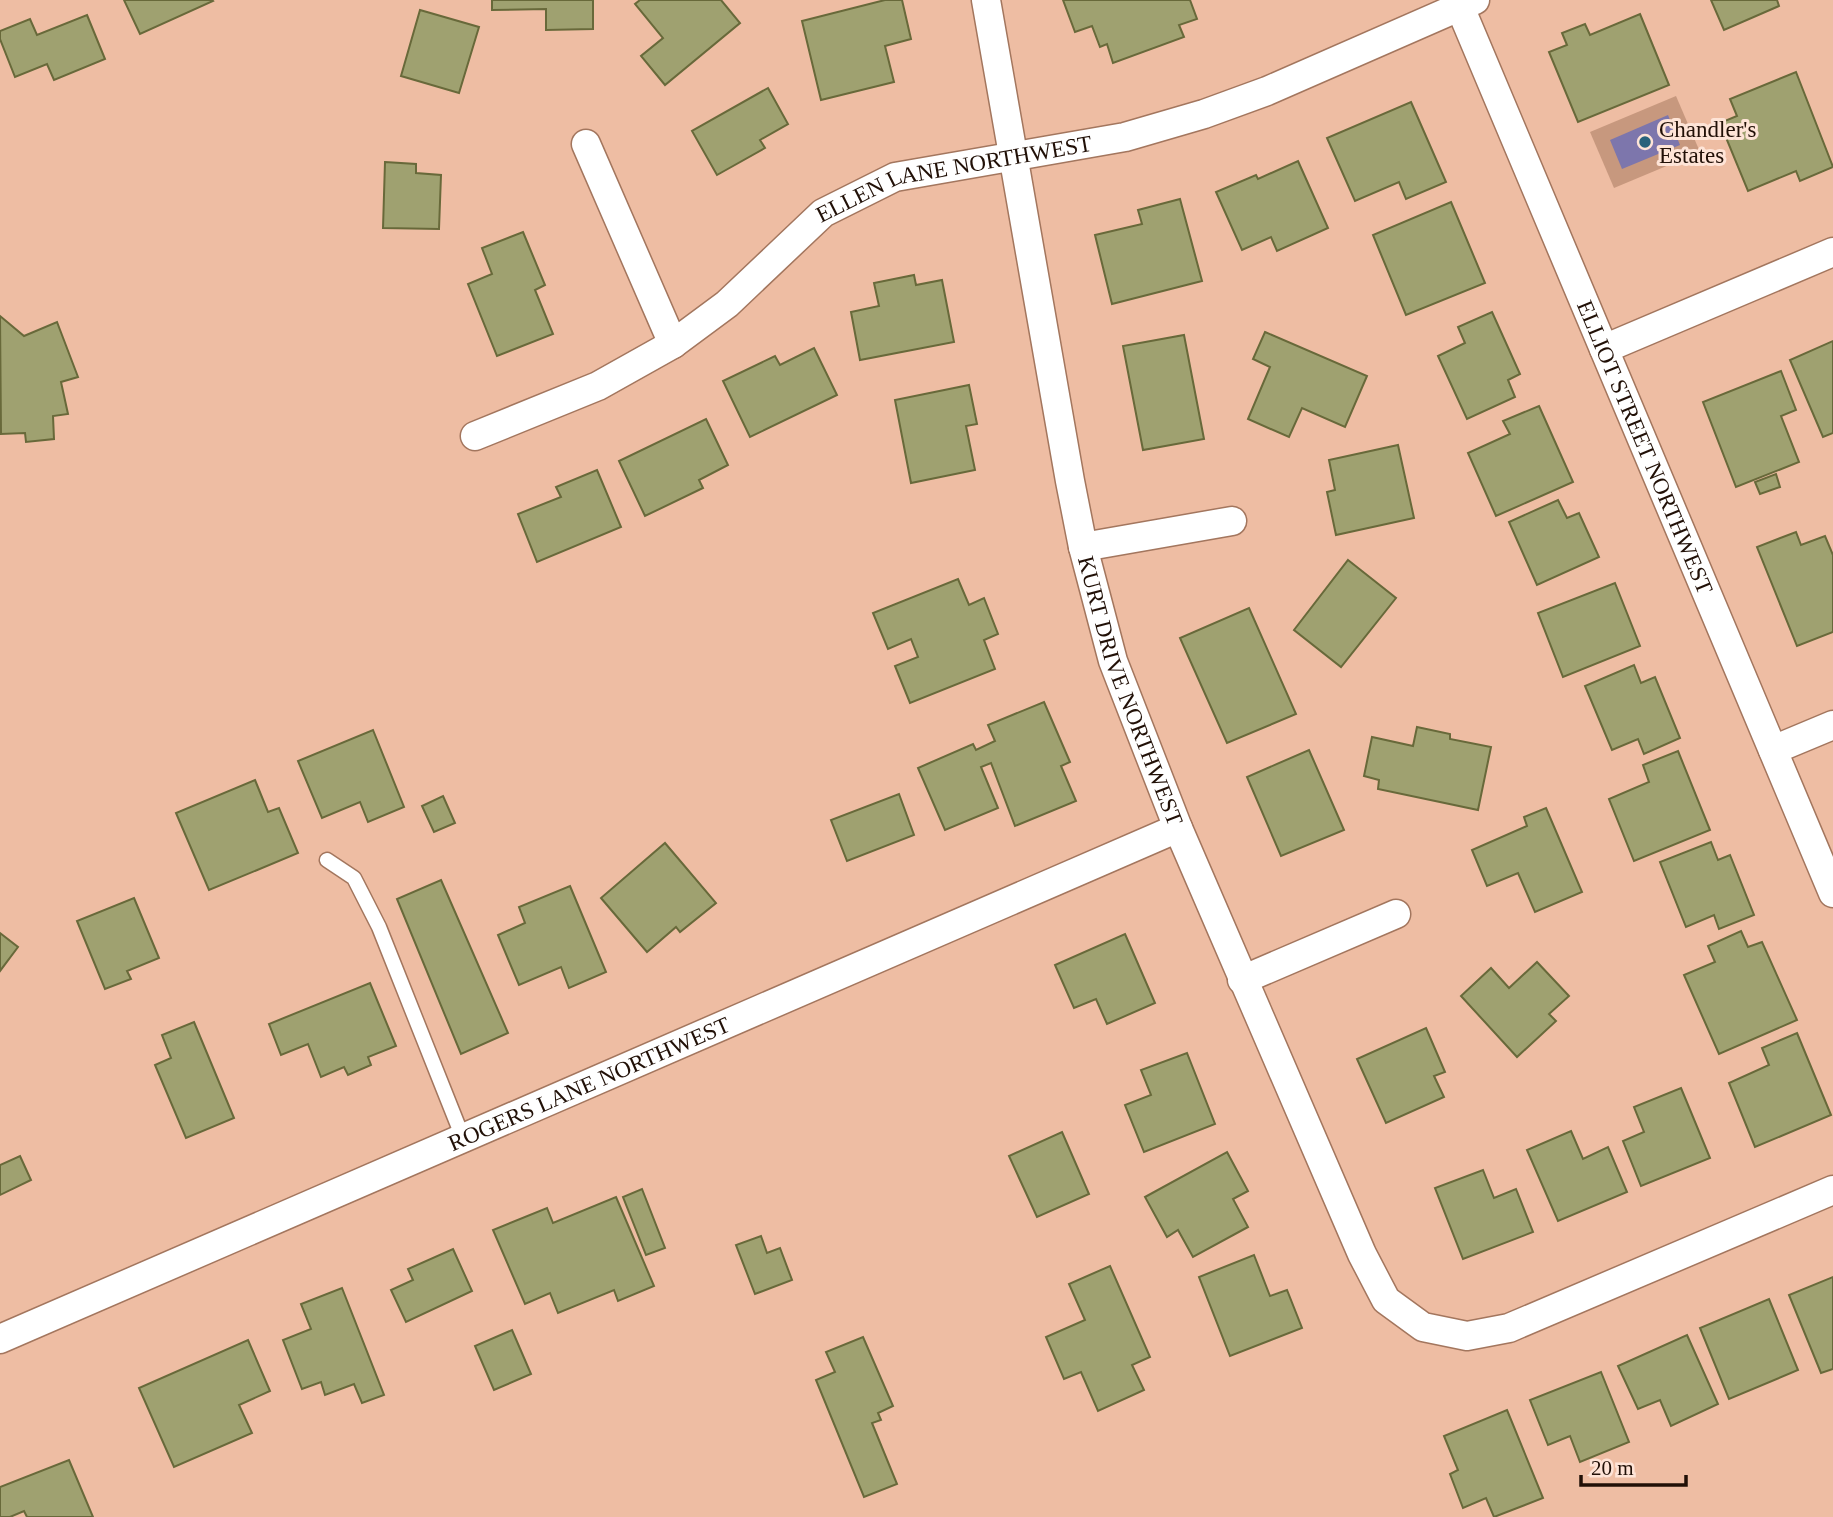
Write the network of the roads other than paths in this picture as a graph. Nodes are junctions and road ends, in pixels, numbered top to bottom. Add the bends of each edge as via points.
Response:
1 (986, 0) edge
2 (1464, 2) edge
3 (586, 144) dead end
4 (1014, 157) junction
5 (1833, 252) edge
6 (673, 344) junction
7 (1604, 349) junction
8 (475, 436) dead end
9 (1232, 521) dead end
10 (1083, 547) junction
11 (1833, 725) edge
12 (1773, 750) junction
13 (1178, 828) junction
14 (327, 860) dead end
15 (1833, 893) edge
16 (1395, 914) dead end
17 (1242, 980) junction
18 (463, 1139) junction
19 (1833, 1190) edge
20 (0, 1339) edge

1 - 4 street, KURT DRIVE NORTHWEST
2 - 4 street, ELLEN LANE NORTHWEST via 1205,114 1125,137
2 - 7 street, ELLIOT STREET NORTHWEST
3 - 6 street
4 - 6 street, ELLEN LANE NORTHWEST via 895,177 823,213 727,304
4 - 10 street, KURT DRIVE NORTHWEST
5 - 7 street
6 - 8 street, ELLEN LANE NORTHWEST via 598,386
7 - 12 street, ELLIOT STREET NORTHWEST
9 - 10 street
10 - 13 street, KURT DRIVE NORTHWEST via 1114,661
11 - 12 street
12 - 15 street, ELLIOT STREET NORTHWEST
13 - 17 street, KURT DRIVE NORTHWEST
13 - 18 street, ROGERS LANE NORTHWEST
14 - 18 lane via 354,878 379,927
16 - 17 street
17 - 19 street, KURT DRIVE NORTHWEST via 1362,1254 1386,1300 1423,1327 1467,1336 1509,1328
18 - 20 street, ROGERS LANE NORTHWEST

